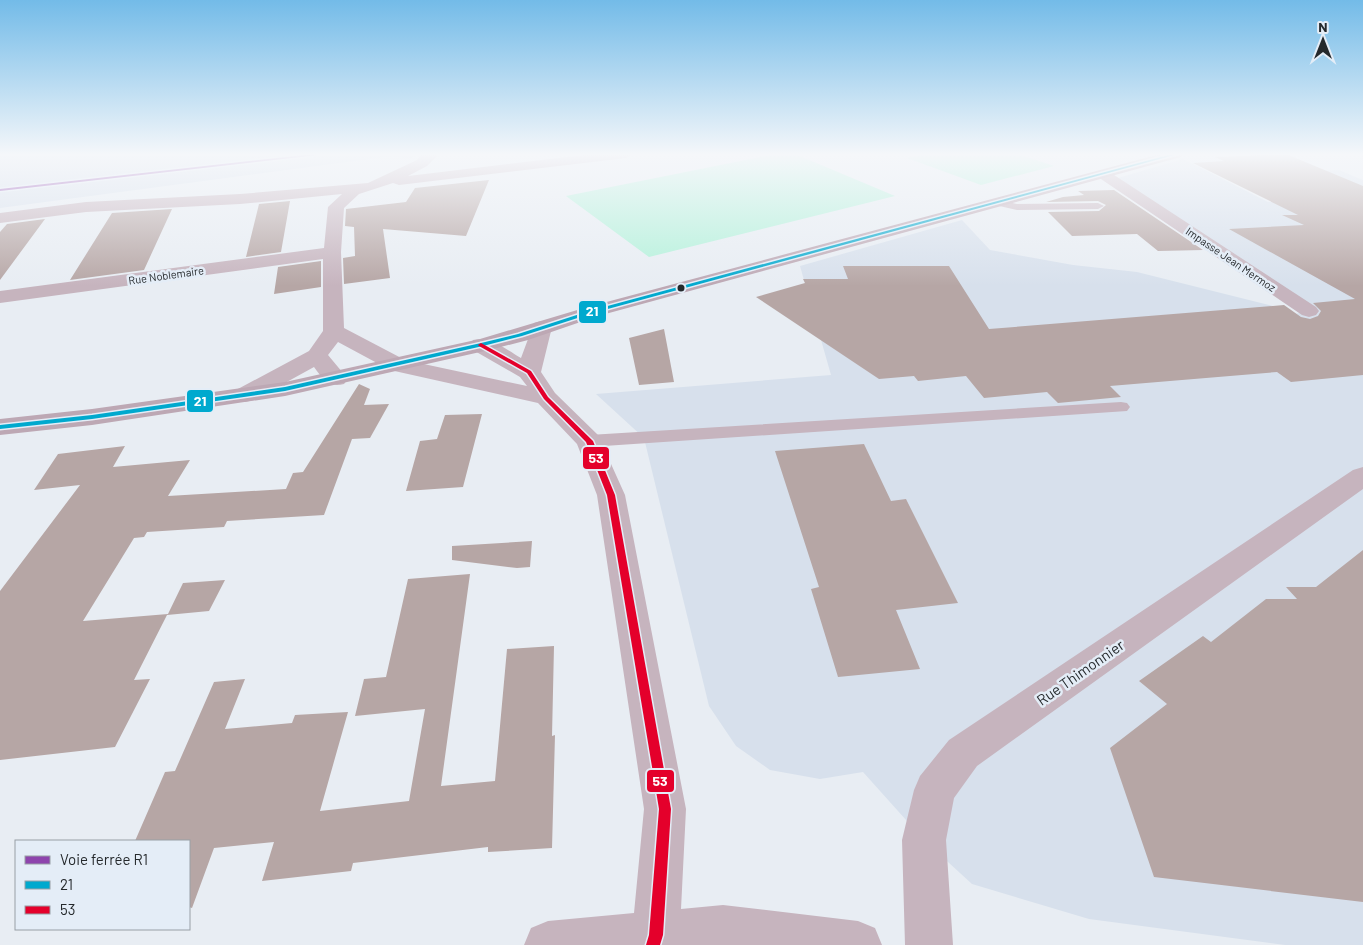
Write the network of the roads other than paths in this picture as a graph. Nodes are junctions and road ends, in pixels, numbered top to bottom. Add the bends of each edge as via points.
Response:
1 (249, 198) edge
2 (346, 198) edge
3 (1017, 198) edge
4 (1139, 198) edge
5 (999, 203) junction
6 (1098, 206) dead end
7 (0, 218) edge
8 (332, 252) junction
9 (0, 297) edge
10 (1309, 311) dead end
11 (541, 327) junction
12 (334, 331) junction
13 (481, 345) junction
14 (318, 356) junction
15 (398, 365) junction
16 (336, 379) junction
17 (538, 385) junction
18 (245, 395) junction
19 (1121, 407) dead end
20 (0, 427) edge
21 (589, 441) junction
22 (1363, 476) edge
23 (654, 940) edge
24 (548, 945) edge
25 (858, 945) edge
26 (929, 945) edge

1 - 7 street via 86,207
2 - 8 street via 336,207
3 - 5 main road
4 - 10 street, Impasse Jean Mermoz
5 - 6 lane via 1017,207
5 - 11 main road
8 - 9 street, Rue Noblemaire
8 - 12 street
11 - 13 main road
11 - 17 street
12 - 14 street
12 - 15 street
13 - 15 main road
13 - 17 street
14 - 16 street
14 - 18 street
15 - 16 main road
15 - 17 street
16 - 18 main road
17 - 21 street
18 - 20 main road
19 - 21 lane
21 - 23 street via 611,495 665,809
22 - 26 street, Rue Thimonnier via 963,753 935,790 924,840
23 - 24 street
23 - 25 street via 723,928

